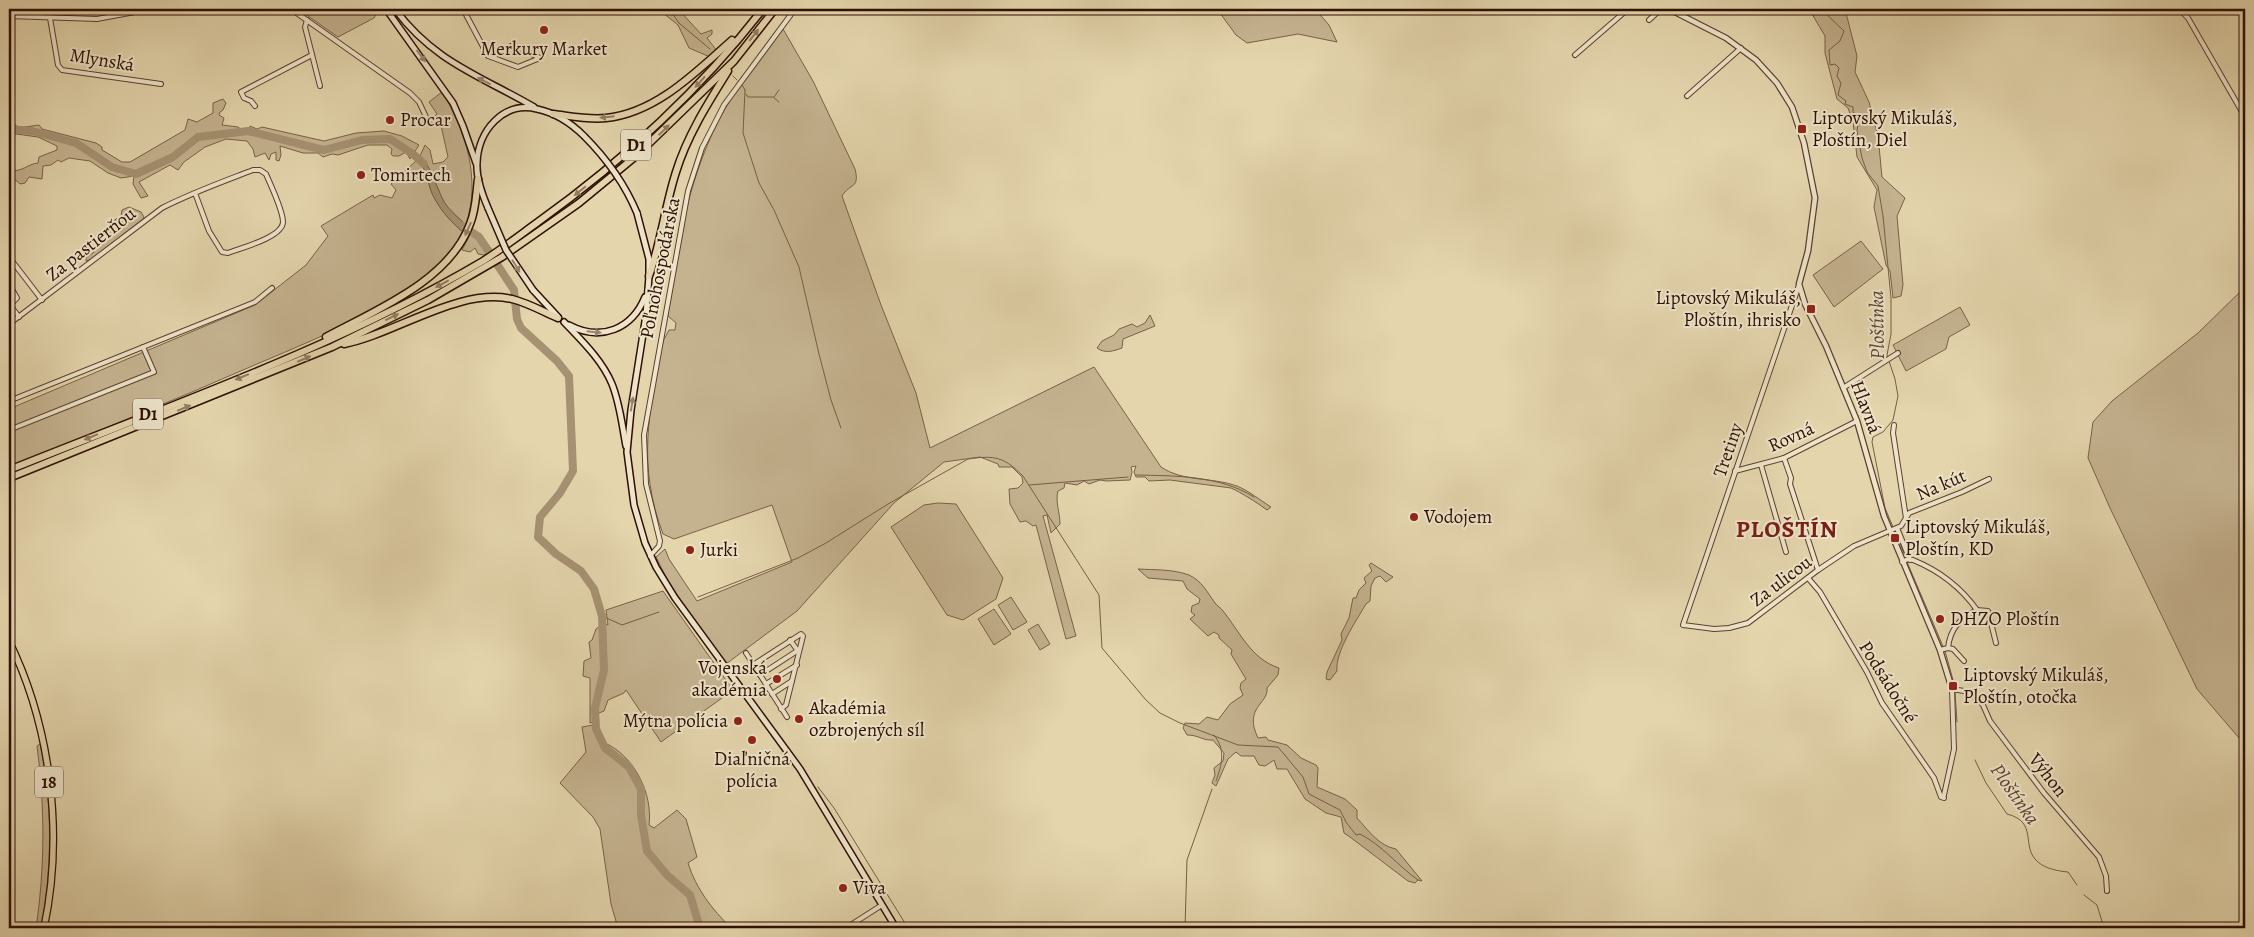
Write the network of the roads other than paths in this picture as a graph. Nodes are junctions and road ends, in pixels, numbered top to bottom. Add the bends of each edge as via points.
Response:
1 (151, 9) edge
2 (291, 9) edge
3 (386, 9) edge
4 (396, 9) edge
5 (463, 9) edge
6 (764, 9) edge
7 (775, 9) edge
8 (795, 9) edge
9 (1628, 9) edge
10 (1660, 9) edge
11 (1669, 9) edge
12 (2179, 9) edge
13 (9, 16) edge
14 (50, 18) junction
15 (755, 19) junction
16 (307, 20) junction
17 (1649, 20) dead end
18 (1741, 48) junction
19 (312, 55) junction
20 (1575, 55) dead end
21 (490, 57) junction
22 (734, 61) junction
23 (161, 84) dead end
24 (320, 86) dead end
25 (1687, 96) dead end
26 (255, 106) dead end
27 (538, 109) junction
28 (553, 114) junction
29 (2245, 117) edge
30 (426, 119) dead end
31 (476, 166) junction
32 (478, 179) junction
33 (195, 193) junction
34 (500, 254) junction
35 (9, 257) edge
36 (486, 263) junction
37 (649, 276) junction
38 (9, 284) edge
39 (1799, 284) junction
40 (272, 288) dead end
41 (646, 294) junction
42 (42, 300) junction
43 (10, 306) edge
44 (19, 317) junction
45 (561, 320) junction
46 (10, 322) edge
47 (143, 347) junction
48 (332, 347) junction
49 (1898, 353) dead end
50 (287, 358) junction
51 (1843, 388) junction
52 (9, 401) edge
53 (1857, 421) junction
54 (1894, 425) dead end
55 (9, 430) edge
56 (627, 452) junction
57 (1784, 458) junction
58 (1761, 466) junction
59 (9, 470) edge
60 (1735, 472) junction
61 (9, 478) edge
62 (1989, 478) dead end
63 (1906, 518) junction
64 (1894, 529) junction
65 (1786, 552) dead end
66 (650, 556) junction
67 (1906, 561) junction
68 (1818, 570) junction
69 (1808, 578) junction
70 (1977, 610) junction
71 (1683, 625) joint
72 (790, 640) junction
73 (9, 641) edge
74 (1996, 643) dead end
75 (1944, 649) junction
76 (798, 652) junction
77 (746, 653) dead end
78 (1964, 661) dead end
79 (753, 664) junction
80 (796, 665) junction
81 (760, 675) junction
82 (792, 681) junction
83 (766, 684) junction
84 (1952, 687) junction
85 (772, 694) junction
86 (782, 709) junction
87 (787, 717) dead end
88 (2107, 890) dead end
89 (882, 905) junction
90 (44, 928) edge
91 (846, 928) edge
92 (896, 928) edge

1 - 14 street via 97,19
2 - 16 street
3 -> 31 main road via 453,103
27 -> 4 main road via 453,63 421,37
5 - 21 street
6 - 15 highway, D1
22 -> 7 highway, D1
8 - 66 street, Poľnohospodárska via 724,105 702,148 688,191 644,430 646,484 660,538 659,546
9 - 20 street
10 - 17 street
11 - 18 street
12 - 29 street via 2188,18
13 - 14 street
14 - 23 street, Mlynská via 57,60 62,70
15 -> 28 highway via 696,72 643,107 607,118
15 -> 34 highway, D1 via 677,108 632,149
16 - 19 street
16 - 30 street via 410,93 419,102
18 - 25 street
18 - 39 street via 1781,89 1792,107 1804,143 1816,202
19 - 24 street
19 - 26 street via 242,92 244,98
21 - 21 street via 518,67 540,58 513,45
34 -> 22 highway, D1 via 580,203 636,156
22 - 37 highway via 702,112 681,158
27 - 28 main road
27 - 31 main road via 516,109 494,120 480,142
28 - 37 main road, bridge via 584,136 615,170 637,213 649,259
31 - 32 main road
32 -> 45 main road, bridge via 504,245 533,290
32 -> 50 highway via 470,224 459,247 437,270 403,295
33 - 33 street, Za pastierňou via 209,231 222,252 228,253 276,234 282,228 283,219 266,174 260,170
33 - 42 street, Za pastierňou via 156,212
34 - 36 highway, D1
35 - 42 street
48 -> 36 highway, D1 via 428,300
36 -> 50 highway, D1
37 - 41 main road
38 - 43 street via 17,298
39 - 51 street, Hlavná
39 - 60 street, Tretiny
40 - 47 street via 255,302
45 -> 41 main road via 591,332 613,331 633,318
56 -> 41 main road
42 - 44 street, Za pastierňou
43 - 44 street
44 - 46 street, Za pastierňou
45 - 48 highway via 514,299 490,298 450,306
45 - 56 main road via 594,354 612,383
47 - 52 street
47 - 55 street via 154,372
61 -> 48 highway, D1
49 - 51 street
50 -> 59 highway, D1
51 - 53 street, Hlavná
53 - 57 street, Rovná
53 - 64 street, Hlavná
54 - 63 street
56 - 66 main road via 634,505
57 - 58 street, Rovná
57 - 68 street
58 - 60 street, Rovná
58 - 65 street
60 - 71 street, Tretiny
62 - 63 street, Na kút via 1912,512
63 - 64 street, Na kút
64 - 67 street
64 - 67 street, Hlavná via 1892,537
64 - 68 street, Za ulicou via 1854,546
66 - 89 main road via 675,598 819,798
67 - 70 street via 1942,574
67 - 75 street
68 - 69 street, Za ulicou
69 - 71 street, Za ulicou via 1748,623 1714,629
69 - 84 street, Podsádočné via 1820,592 1882,703 1934,778 1942,799 1954,749
70 - 74 street via 1990,614
70 - 75 street via 1952,629
72 - 76 street
72 - 76 street via 803,636
72 - 79 street
73 - 90 main road, 18 via 30,693 47,762 52,860
75 - 78 street via 1953,649
75 - 84 street
76 - 80 street
76 - 81 street
77 - 79 street
79 - 81 street
80 - 82 street
80 - 83 street
81 - 83 street
82 - 85 street
82 - 86 street
83 - 85 street
84 - 88 street, Výhon via 1973,695 1983,705 1990,721 2044,793 2099,857
85 - 86 street
86 - 87 street
89 - 91 street
89 - 92 main road

